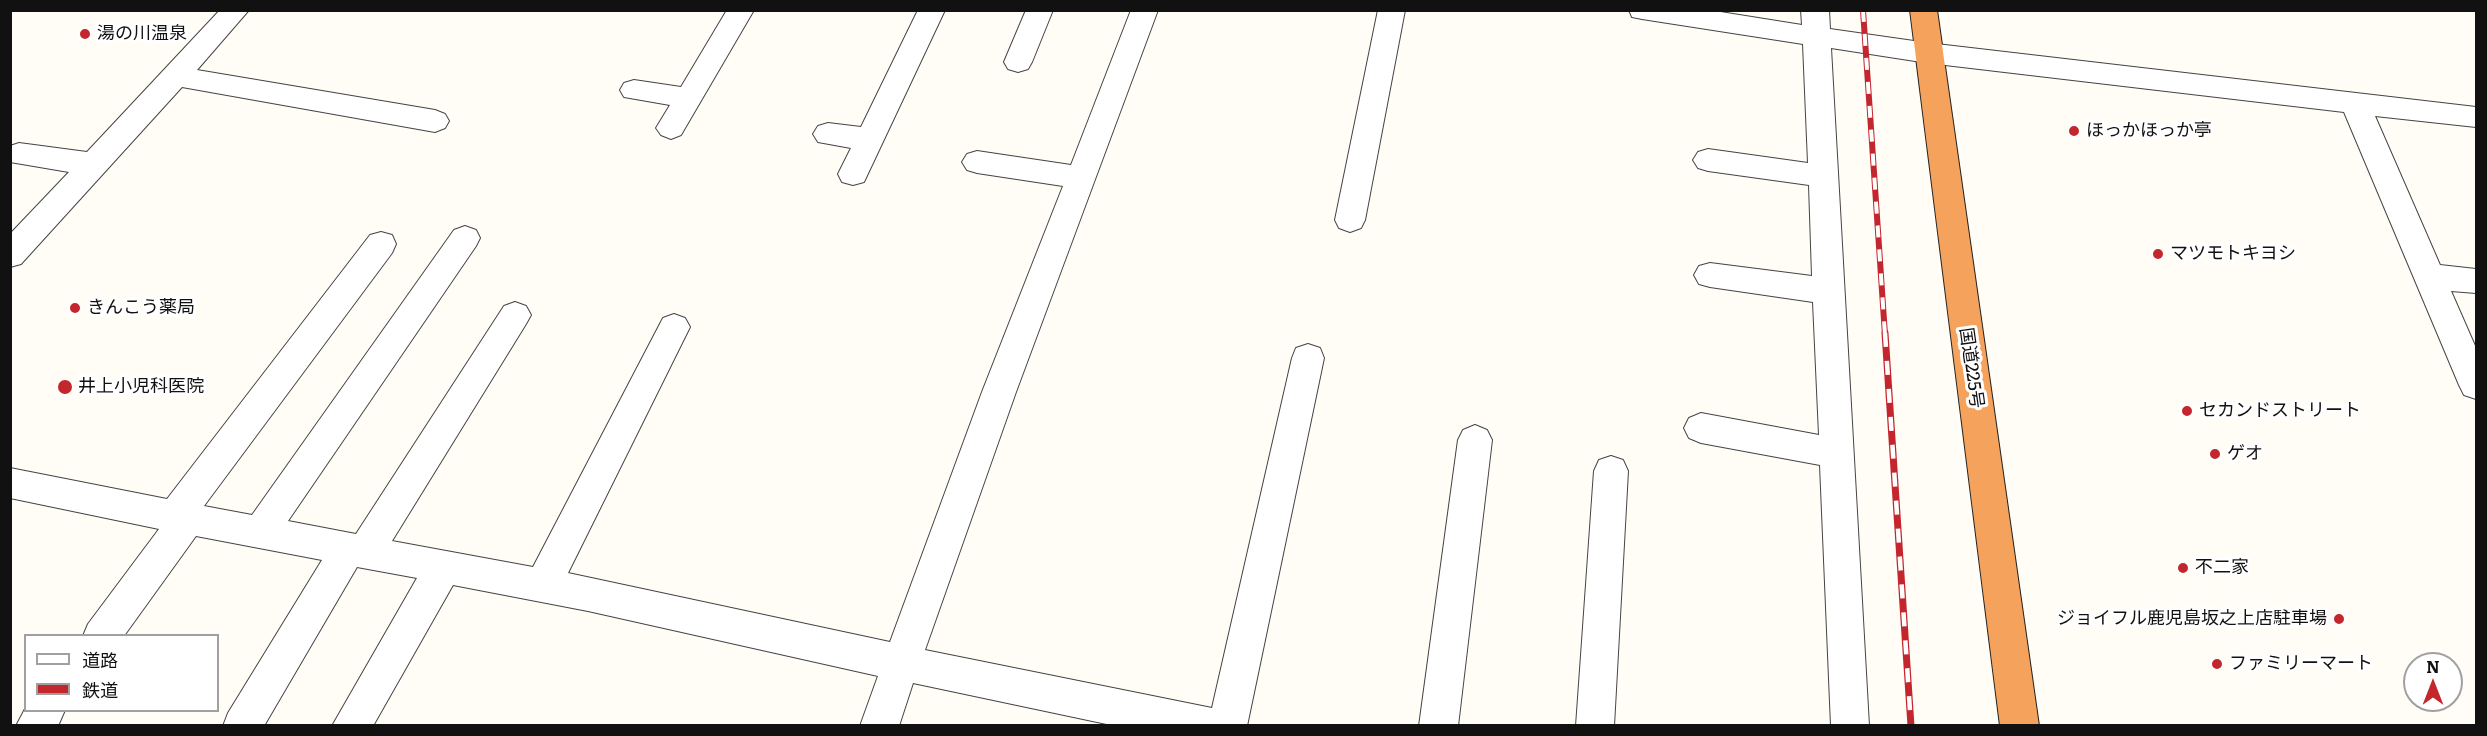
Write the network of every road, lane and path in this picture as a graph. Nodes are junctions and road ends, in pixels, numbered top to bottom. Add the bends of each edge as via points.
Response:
1 (236, 10) edge
2 (741, 10) edge
3 (932, 10) edge
4 (1040, 10) edge
5 (1145, 10) edge
6 (1392, 10) edge
7 (1642, 10) edge
8 (1923, 10) edge
9 (1815, 23) edge
10 (1928, 53) junction
11 (1018, 62) dead end
12 (176, 76) junction
13 (634, 90) dead end
14 (689, 98) junction
15 (2355, 103) junction
16 (2476, 117) edge
17 (435, 121) dead end
18 (670, 128) dead end
19 (828, 134) dead end
20 (869, 139) junction
21 (19, 154) dead end
22 (1708, 160) dead end
23 (977, 162) dead end
24 (95, 164) junction
25 (853, 174) dead end
26 (1822, 176) junction
27 (1080, 178) junction
28 (1350, 220) dead end
29 (465, 237) dead end
30 (381, 244) dead end
31 (10, 255) edge
32 (1710, 275) dead end
33 (2430, 276) junction
34 (2476, 281) edge
35 (1828, 291) junction
36 (515, 315) dead end
37 (674, 327) dead end
38 (1308, 358) dead end
39 (2476, 385) edge
40 (1701, 428) dead end
41 (1475, 441) dead end
42 (1836, 453) junction
43 (1611, 471) dead end
44 (10, 483) edge
45 (181, 517) junction
46 (260, 532) junction
47 (356, 550) junction
48 (444, 567) junction
49 (543, 585) junction
50 (102, 634) edge
51 (902, 663) junction
52 (45, 712) edge
53 (36, 726) edge
54 (242, 726) edge
55 (351, 726) edge
56 (879, 726) edge
57 (1209, 726) edge
58 (1227, 726) edge
59 (1438, 726) edge
60 (1595, 726) edge
61 (1850, 726) edge
62 (2020, 726) edge

1 - 12 street
2 - 14 street
3 - 20 street
4 - 11 street
5 - 27 street
6 - 28 street
7 - 9 street
8 - 10 highway, 国道225号
9 - 10 street
9 - 26 street
10 - 15 street
10 - 62 highway, 国道225号
12 - 17 street
12 - 24 street
13 - 14 street
14 - 18 street
15 - 16 street
15 - 33 street
19 - 20 street
20 - 25 street
21 - 24 street
22 - 26 street
23 - 27 street
24 - 31 street
26 - 35 street
27 - 51 street
29 - 46 street
30 - 45 street
32 - 35 street
33 - 34 street
33 - 39 street
35 - 42 street
36 - 47 street
37 - 49 street
38 - 58 street
40 - 42 street
41 - 59 street
42 - 61 street
43 - 60 street
44 - 45 street
45 - 46 street
45 - 50 street
46 - 47 street
47 - 48 street
47 - 54 street
48 - 49 street
48 - 55 street
49 - 51 street
51 - 56 street
51 - 57 street
52 - 53 street

